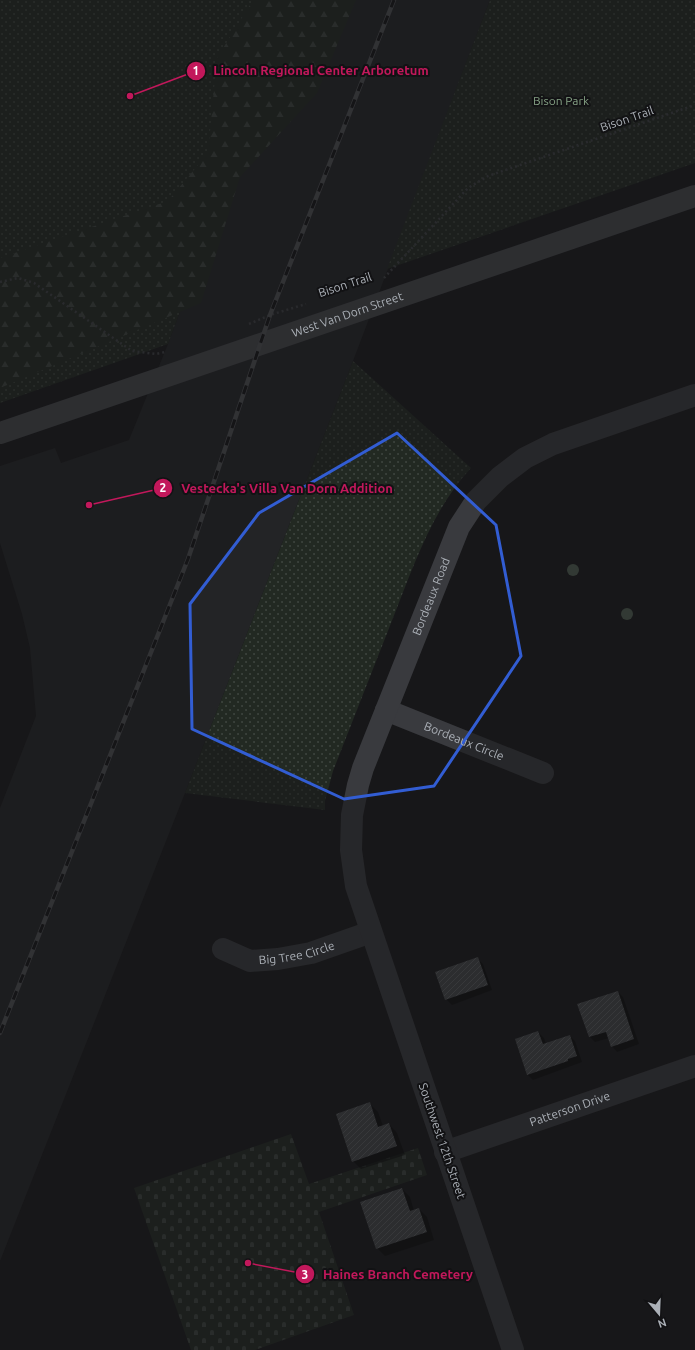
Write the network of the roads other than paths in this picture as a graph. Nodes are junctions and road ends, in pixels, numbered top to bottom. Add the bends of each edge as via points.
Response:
1 (695, 196) edge
2 (695, 396) edge
3 (0, 433) edge
4 (386, 710) junction
5 (543, 773) dead end
6 (371, 932) junction
7 (223, 949) dead end
8 (695, 1066) edge
9 (445, 1152) junction
10 (513, 1350) edge

1 - 3 main road, West Van Dorn Street
2 - 4 street, Bordeaux Road via 553,444 525,458 500,477 476,501 459,527
4 - 5 street, Bordeaux Circle
4 - 6 street, Bordeaux Road via 363,768 352,815 351,850 356,886
6 - 7 street, Big Tree Circle via 311,953 278,960 250,960
6 - 9 street, Southwest 12th Street
8 - 9 street, Patterson Drive
9 - 10 street, Southwest 12th Street

